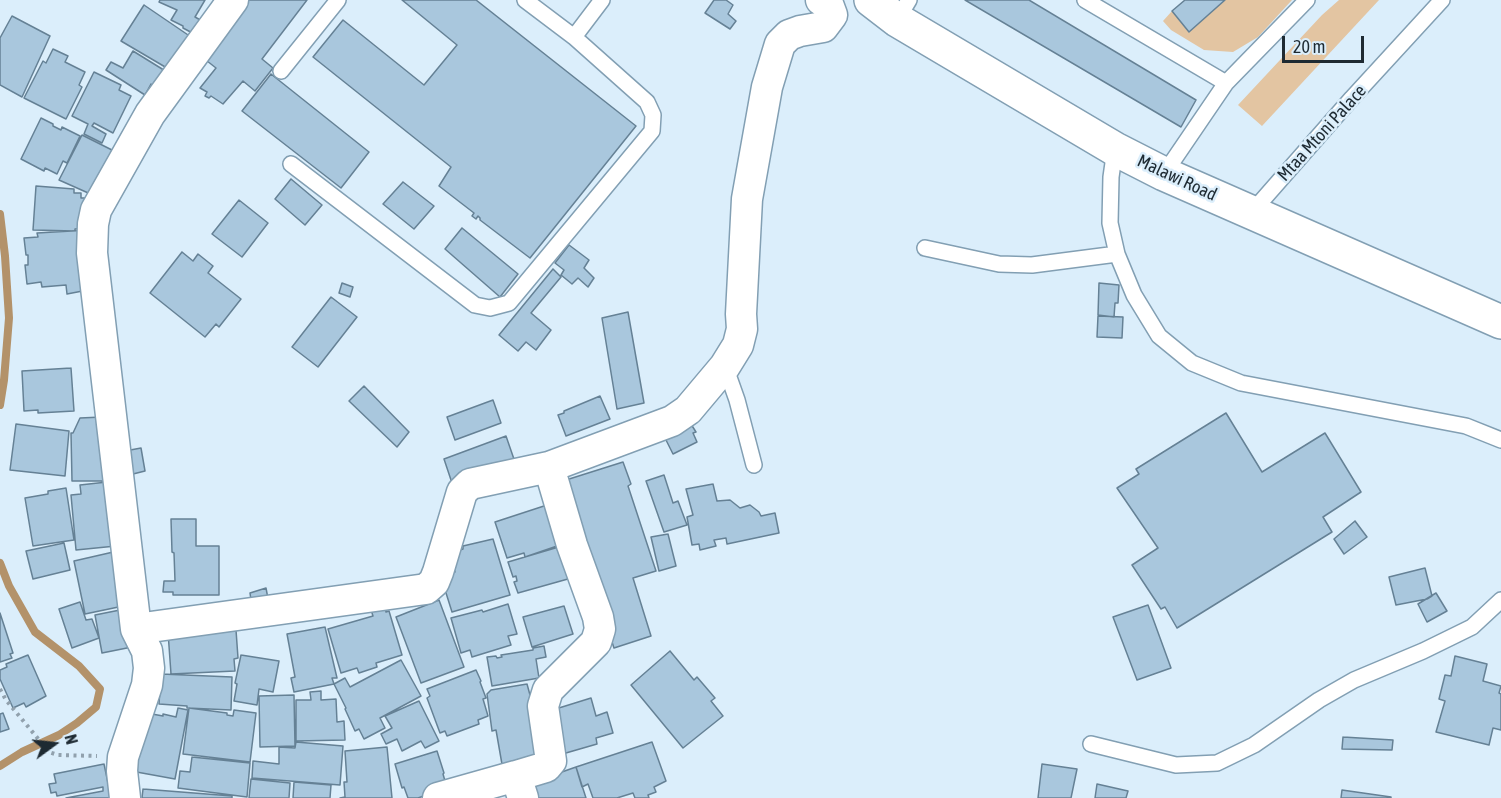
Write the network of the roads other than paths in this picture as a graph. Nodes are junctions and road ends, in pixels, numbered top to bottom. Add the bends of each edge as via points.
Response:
1 (233, 0) edge
2 (338, 0) edge
3 (525, 0) edge
4 (602, 0) edge
5 (821, 0) edge
6 (871, 0) edge
7 (1086, 0) edge
8 (1307, 0) edge
9 (1442, 0) edge
10 (903, 10) edge
11 (574, 37) junction
12 (281, 71) dead end
13 (1226, 83) junction
14 (1115, 149) junction
15 (291, 164) dead end
16 (1164, 174) junction
17 (1252, 213) junction
18 (925, 248) dead end
19 (1118, 254) junction
20 (1501, 322) edge
21 (725, 366) junction
22 (1501, 440) edge
23 (754, 465) dead end
24 (549, 467) junction
25 (1501, 600) edge
26 (136, 629) junction
27 (1091, 744) dead end
28 (519, 787) edge
29 (125, 798) edge
30 (438, 798) edge

1 - 26 street via 150,114 96,210 93,224 92,253
2 - 12 lane
3 - 11 lane
4 - 11 lane
5 - 21 street via 828,4 832,15 823,27 789,35 780,44 767,87 747,200 742,329 738,345
6 - 10 main road, Malawi Road
7 - 13 lane
8 - 13 lane
9 - 17 lane, Mtaa Mtoni Palace
10 - 14 main road, Malawi Road
11 - 15 lane via 647,102 653,115 652,130 509,303 490,308 475,305
13 - 16 lane
14 - 16 main road, Malawi Road
14 - 19 lane via 1110,223
16 - 17 main road, Malawi Road
17 - 20 main road, Malawi Road
18 - 19 lane via 999,264 1032,265
19 - 22 lane via 1134,295 1159,336 1192,363 1241,382 1466,426
21 - 23 lane
21 - 24 street via 688,410 672,421
24 - 26 street via 470,484 462,492 434,582 426,589
24 - 28 street via 600,629 596,642 548,690 543,706 551,761
25 - 27 lane via 1472,627 1354,680 1254,745 1217,763 1176,765
26 - 29 street via 147,651 149,668 123,757
28 - 30 street

